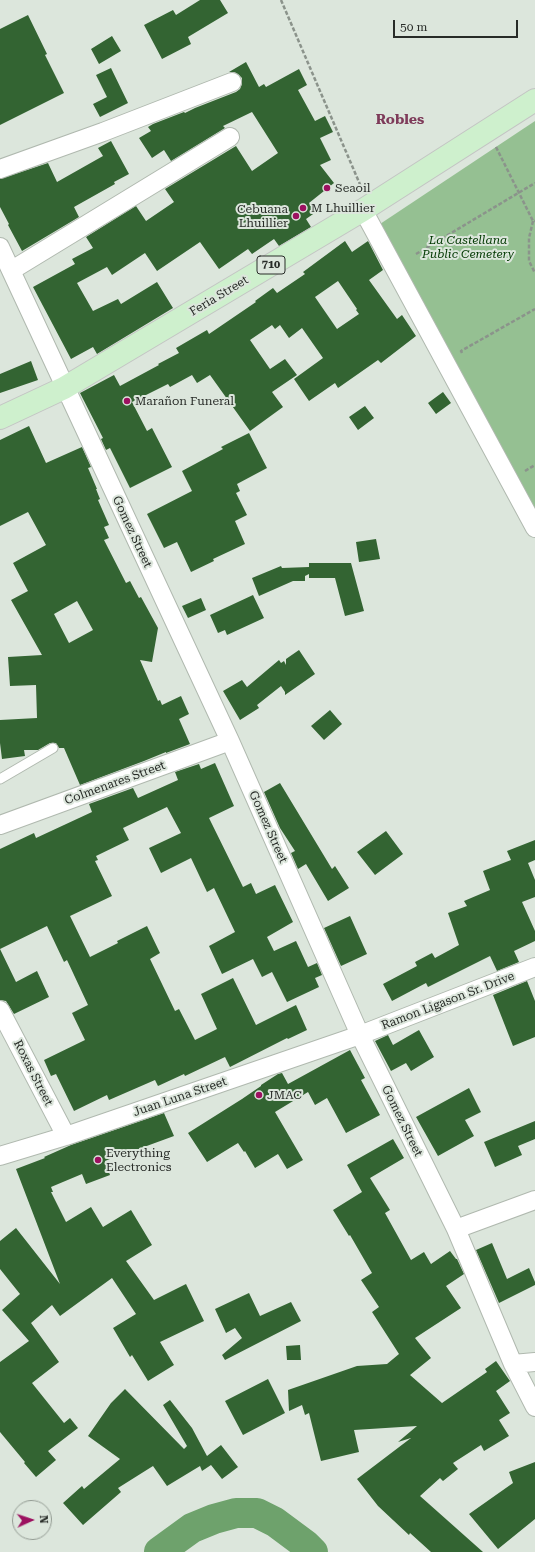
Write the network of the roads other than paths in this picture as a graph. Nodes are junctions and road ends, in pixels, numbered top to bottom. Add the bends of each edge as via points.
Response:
1 (232, 82) dead end
2 (535, 100) edge
3 (230, 137) dead end
4 (0, 169) edge
5 (366, 208) junction
6 (0, 247) edge
7 (12, 270) junction
8 (64, 388) junction
9 (0, 418) edge
10 (535, 528) edge
11 (230, 741) junction
12 (53, 748) dead end
13 (0, 779) edge
14 (0, 825) edge
15 (535, 967) edge
16 (0, 1010) edge
17 (360, 1034) junction
18 (66, 1136) junction
19 (0, 1156) edge
20 (535, 1200) edge
21 (456, 1229) junction
22 (535, 1362) edge
23 (513, 1364) junction
24 (535, 1407) edge

1 - 4 street
2 - 5 main road, Feria Street / 710
3 - 7 street
5 - 8 main road, Feria Street / 710
5 - 10 street
6 - 7 street, Gomez Street
7 - 8 street, Gomez Street
8 - 9 main road, Feria Street / 710
8 - 11 street, Gomez Street
11 - 14 street, Colmenares Street
11 - 17 street, Gomez Street
12 - 13 lane
15 - 17 street, Ramon Ligason Sr. Drive
16 - 18 street, Roxas Street
17 - 18 street, Juan Luna Street
17 - 21 street, Gomez Street
18 - 19 street, Juan Luna Street
20 - 21 street
21 - 23 street, Gomez Street
22 - 23 street
23 - 24 street, Gomez Street

